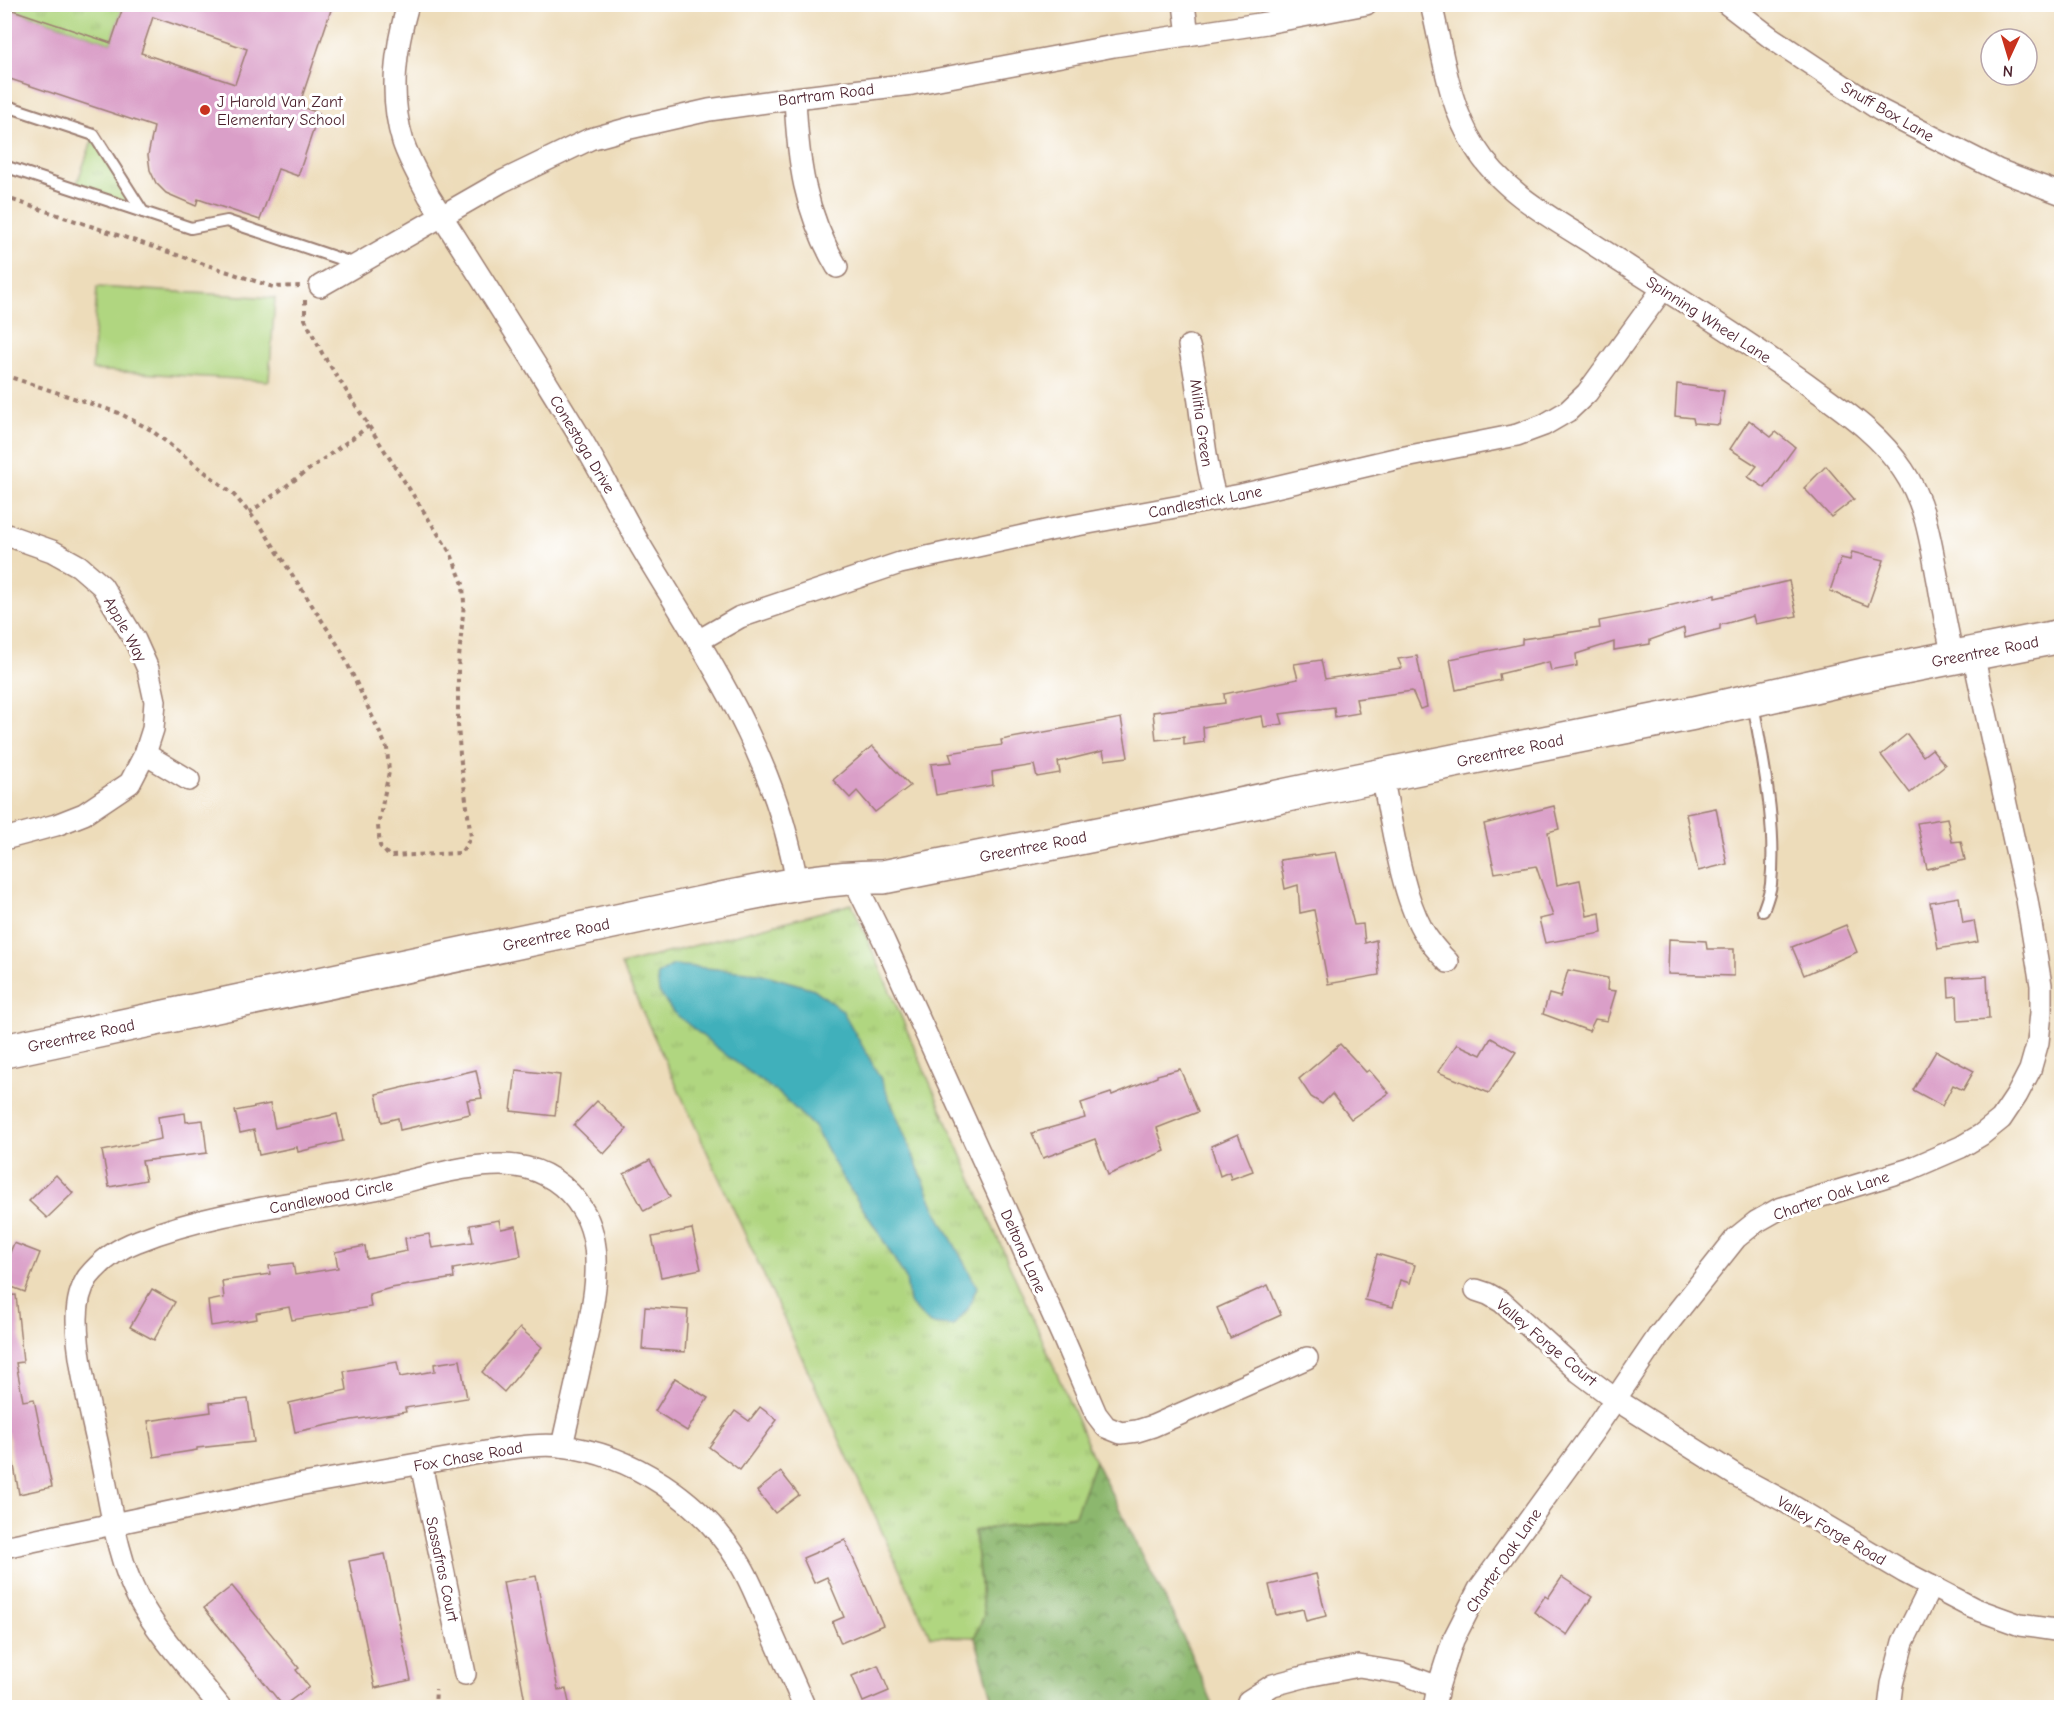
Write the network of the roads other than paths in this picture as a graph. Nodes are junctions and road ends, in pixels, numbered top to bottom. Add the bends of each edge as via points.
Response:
1 (408, 4) edge
2 (1184, 4) edge
3 (1366, 4) edge
4 (1431, 4) edge
5 (1727, 4) edge
6 (1188, 35) junction
7 (795, 98) junction
8 (4, 105) edge
9 (4, 166) edge
10 (2061, 194) edge
11 (143, 212) junction
12 (443, 218) junction
13 (358, 265) junction
14 (837, 267) dead end
15 (313, 286) road end
16 (1662, 290) junction
17 (1189, 346) dead end
18 (1216, 500) junction
19 (4, 534) edge
20 (2061, 636) edge
21 (698, 641) junction
22 (1963, 656) junction
23 (1753, 699) junction
24 (145, 754) junction
25 (1382, 776) junction
26 (189, 780) dead end
27 (4, 839) edge
28 (852, 876) junction
29 (797, 884) junction
30 (1763, 912) dead end
31 (1448, 962) dead end
32 (4, 1051) edge
33 (1476, 1290) dead end
34 (1307, 1358) dead end
35 (1615, 1399) junction
36 (562, 1446) junction
37 (421, 1464) junction
38 (114, 1524) junction
39 (4, 1547) edge
40 (1931, 1586) junction
41 (2061, 1631) edge
42 (465, 1674) dead end
43 (1436, 1697) edge
44 (1248, 1701) dead end
45 (221, 1707) edge
46 (805, 1707) edge
47 (1889, 1707) edge

1 - 12 street, Conestoga Drive via 393,82 396,113 416,170
2 - 6 street
3 - 6 street, Bartram Road
4 - 16 street, Spinning Wheel Lane via 1460,115 1488,166 1553,219
5 - 10 street, Snuff Box Lane via 1880,110 1998,170
6 - 7 street, Bartram Road via 912,84
7 - 12 street, Bartram Road via 669,118 590,139 501,183
7 - 14 street via 805,190 819,235
8 - 11 lane via 94,135
9 - 11 lane
11 - 13 lane via 191,228 226,221
12 - 13 street, Bartram Road
12 - 21 street, Conestoga Drive via 583,442
13 - 15 street, Bartram Road
16 - 18 street, Candlestick Lane via 1587,393 1568,411 1544,425 1517,435
16 - 22 street, Spinning Wheel Lane via 1751,344 1837,405 1862,425 1903,470 1927,522
17 - 18 street, Militia Green
18 - 21 street, Candlestick Lane via 1050,530 900,563 740,617
19 - 24 street, Apple Way via 52,551 79,566 102,586 119,612 148,669 155,701 153,729
20 - 22 main road, Greentree Road
21 - 29 street, Conestoga Drive via 762,759 792,852
22 - 23 main road, Greentree Road
22 - 35 street, Charter Oak Lane via 2027,900 2037,957 2041,1013 2030,1070 2001,1119 1960,1147 1910,1169 1779,1209 1756,1222 1736,1238 1659,1335
23 - 25 main road, Greentree Road
23 - 30 lane via 1766,774 1772,844 1771,886
24 - 26 street
24 - 27 street, Apple Way via 130,783 84,814
25 - 28 main road, Greentree Road via 882,877
25 - 31 street via 1412,909 1434,948
28 - 29 main road, Greentree Road
28 - 34 street, Deltona Lane via 1096,1414 1106,1427 1121,1433 1153,1426
29 - 32 main road, Greentree Road
33 - 35 street, Valley Forge Court via 1502,1302
35 - 40 street, Valley Forge Road via 1737,1476
35 - 43 street, Charter Oak Lane via 1479,1589 1453,1640
36 - 37 street, Fox Chase Road via 528,1445
36 - 38 street, Candlewood Circle via 593,1300 596,1252 591,1230 584,1211 548,1176 517,1166 470,1169 198,1223 139,1240 101,1264 79,1295 78,1339
36 - 46 street, Fox Chase Road via 616,1460 645,1473 672,1490 720,1535 754,1591
37 - 38 street, Fox Chase Road via 297,1485
37 - 42 street, Sassafras Court
38 - 39 street, Fox Chase Road
38 - 45 street, Candlewood Circle via 139,1599
40 - 41 street, Valley Forge Road via 1996,1618 2020,1626
40 - 47 street via 1903,1642
43 - 44 street via 1401,1673 1359,1666 1273,1685

